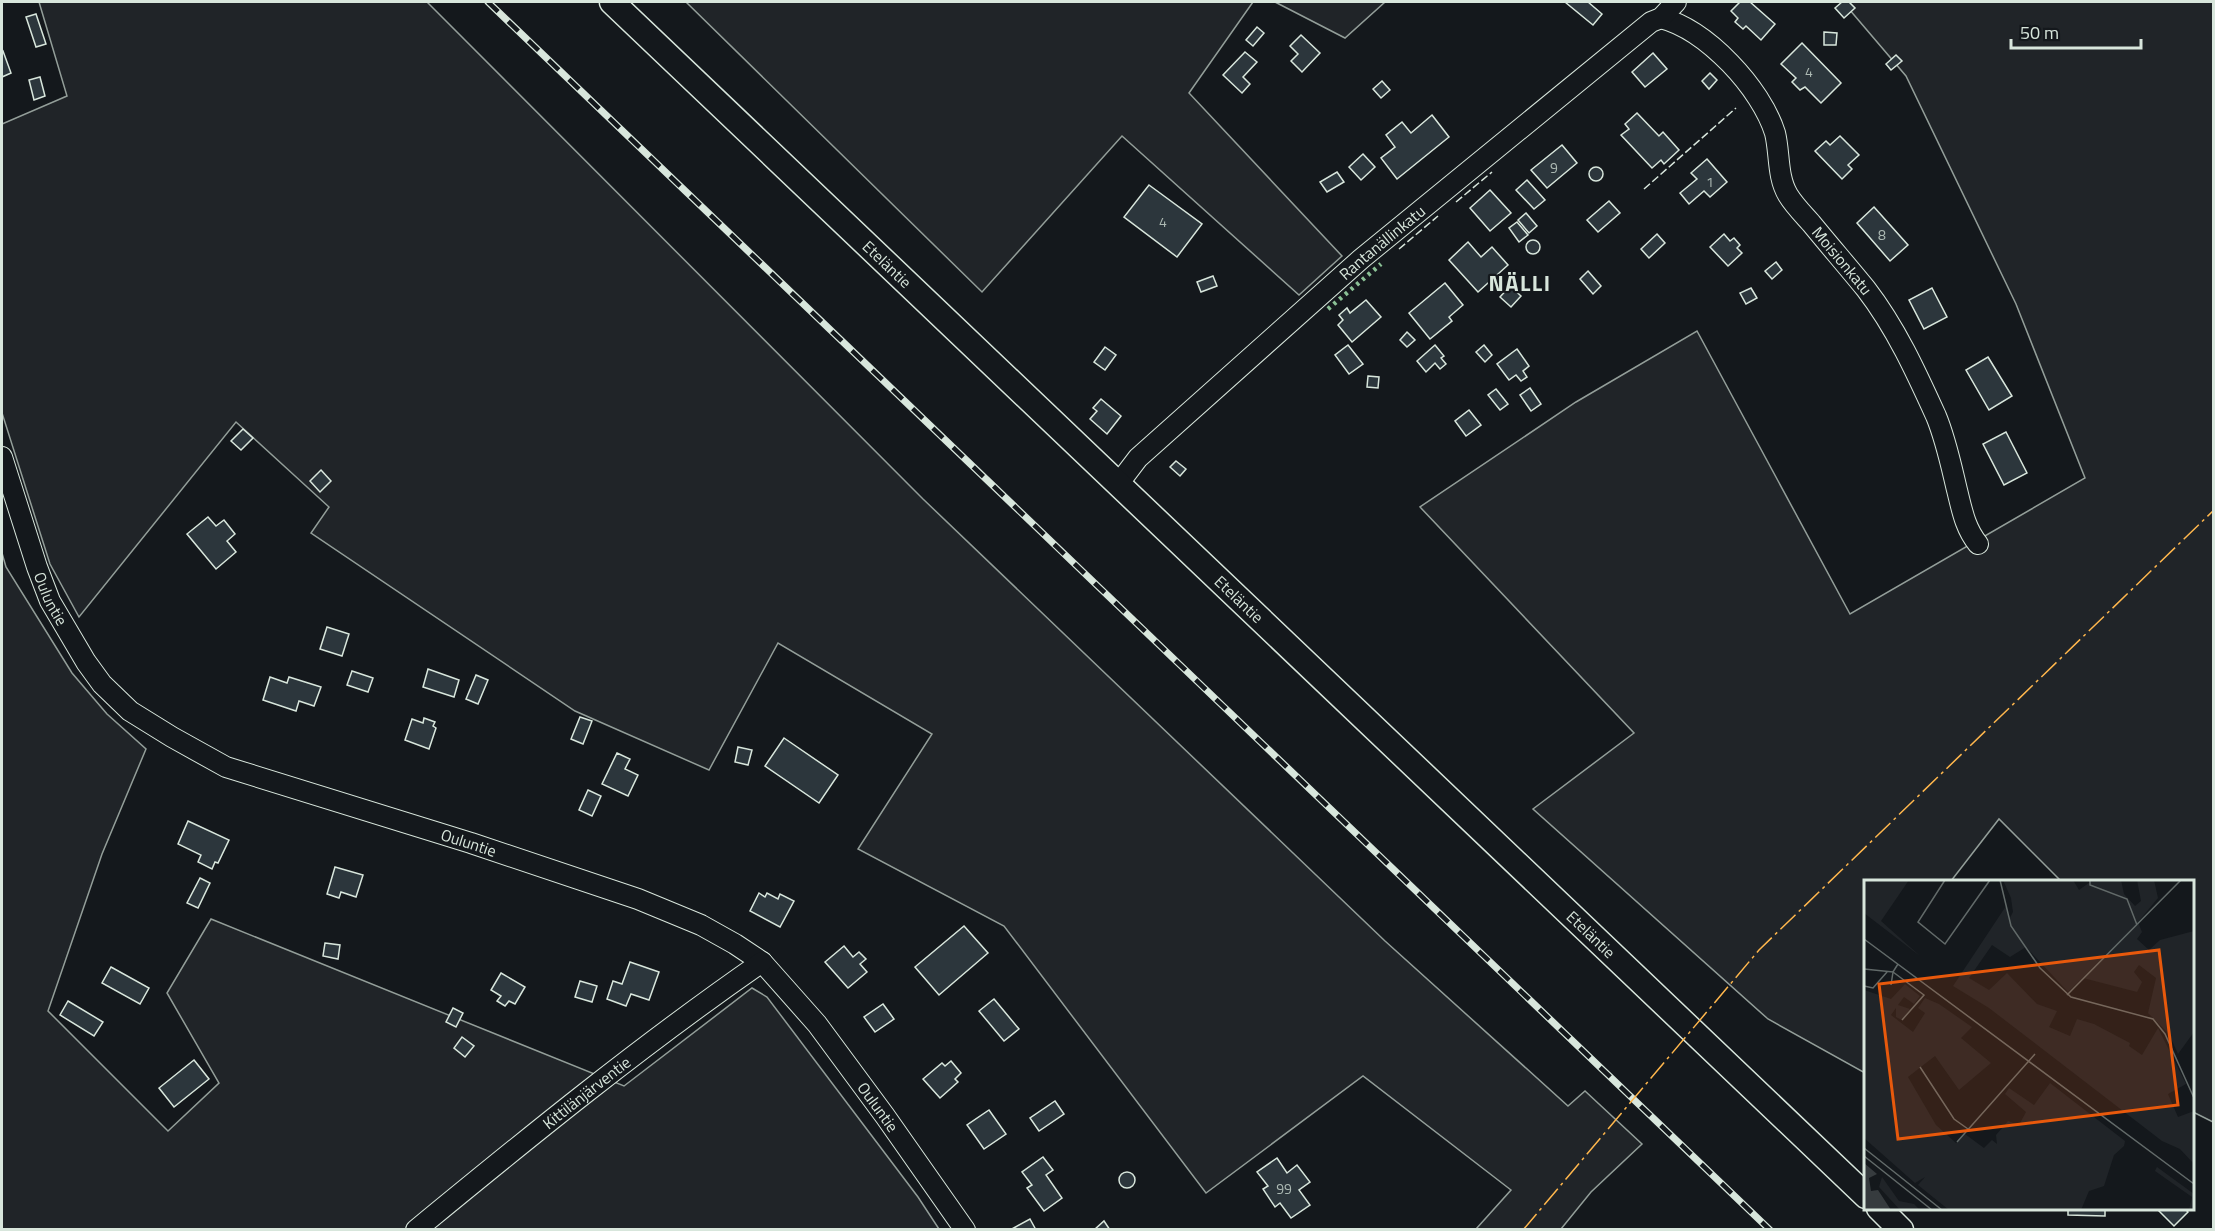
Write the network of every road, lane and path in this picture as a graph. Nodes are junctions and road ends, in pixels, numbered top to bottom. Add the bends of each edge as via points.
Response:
1 (612, 2) edge
2 (1676, 2) edge
3 (1660, 18) junction
4 (2, 457) edge
5 (1119, 483) junction
6 (1978, 544) dead end
7 (762, 962) junction
8 (1864, 1194) edge
9 (1880, 1210) edge
10 (416, 1230) edge
11 (965, 1230) edge
12 (1900, 1230) edge

1 - 5 main road, Eteläntie
2 - 3 street, Rantanällinkatu
3 - 5 street, Rantanällinkatu via 1361,259 1138,458
3 - 6 street, Moisionkatu via 1679,24 1710,45 1749,86 1763,107 1775,134 1787,194 1865,289 1898,337 1936,418 1964,520
4 - 7 street, Ouluntie via 50,601 86,662 130,711 226,766 638,899 700,925
5 - 8 main road, Eteläntie
7 - 10 street, Kittilänjärventie via 532,1136
7 - 11 street, Ouluntie via 817,1024
9 - 12 main road

